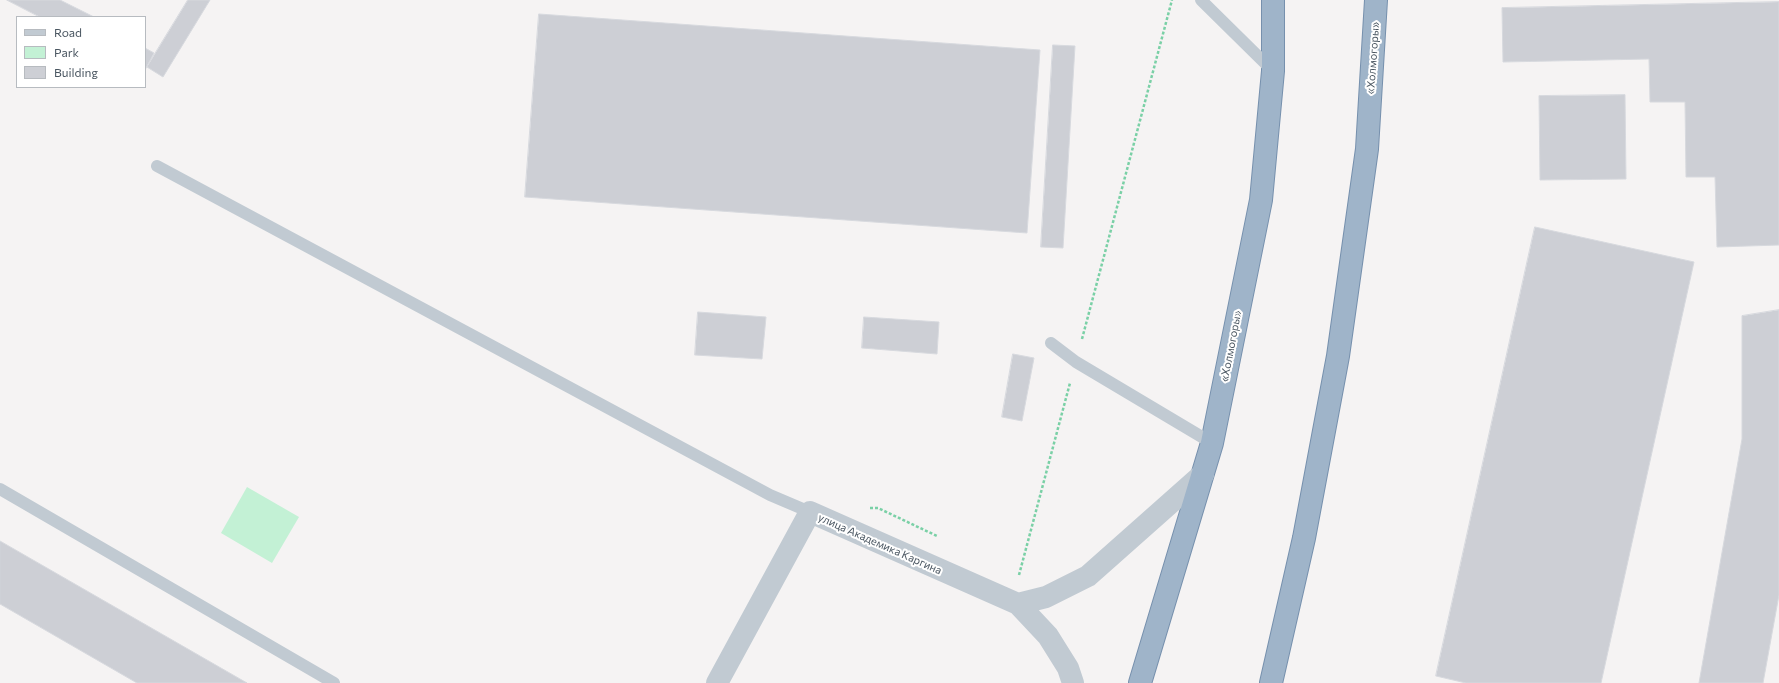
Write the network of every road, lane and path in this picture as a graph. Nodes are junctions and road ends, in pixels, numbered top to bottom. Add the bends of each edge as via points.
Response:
1 (1172, 0) edge
2 (1201, 0) edge
3 (1274, 0) edge
4 (1376, 0) edge
5 (1273, 71) junction
6 (157, 166) dead end
7 (1051, 343) dead end
8 (1076, 362) junction
9 (1212, 442) junction
10 (1203, 474) junction
11 (0, 489) edge
12 (810, 512) junction
13 (1018, 577) dead end
14 (1018, 604) junction
15 (334, 683) edge
16 (717, 683) edge
17 (1073, 683) edge
18 (1140, 683) edge
19 (1271, 683) edge

1 - 8 path
2 - 5 lane
3 - 5 highway, «Холмогоры»
4 - 19 highway, «Холмогоры» via 1367,149 1338,356 1304,538
5 - 9 highway, «Холмогоры» via 1261,200
6 - 12 lane via 770,494
7 - 8 lane
8 - 9 lane
8 - 13 path
9 - 10 highway, «Холмогоры»
10 - 14 street via 1088,576 1046,597
10 - 18 highway, «Холмогоры»
11 - 15 lane
12 - 14 street, улица Академика Каргина
12 - 16 street, улица Академика Каргина
14 - 17 street, улица Академика Каргина via 1048,636 1068,668

